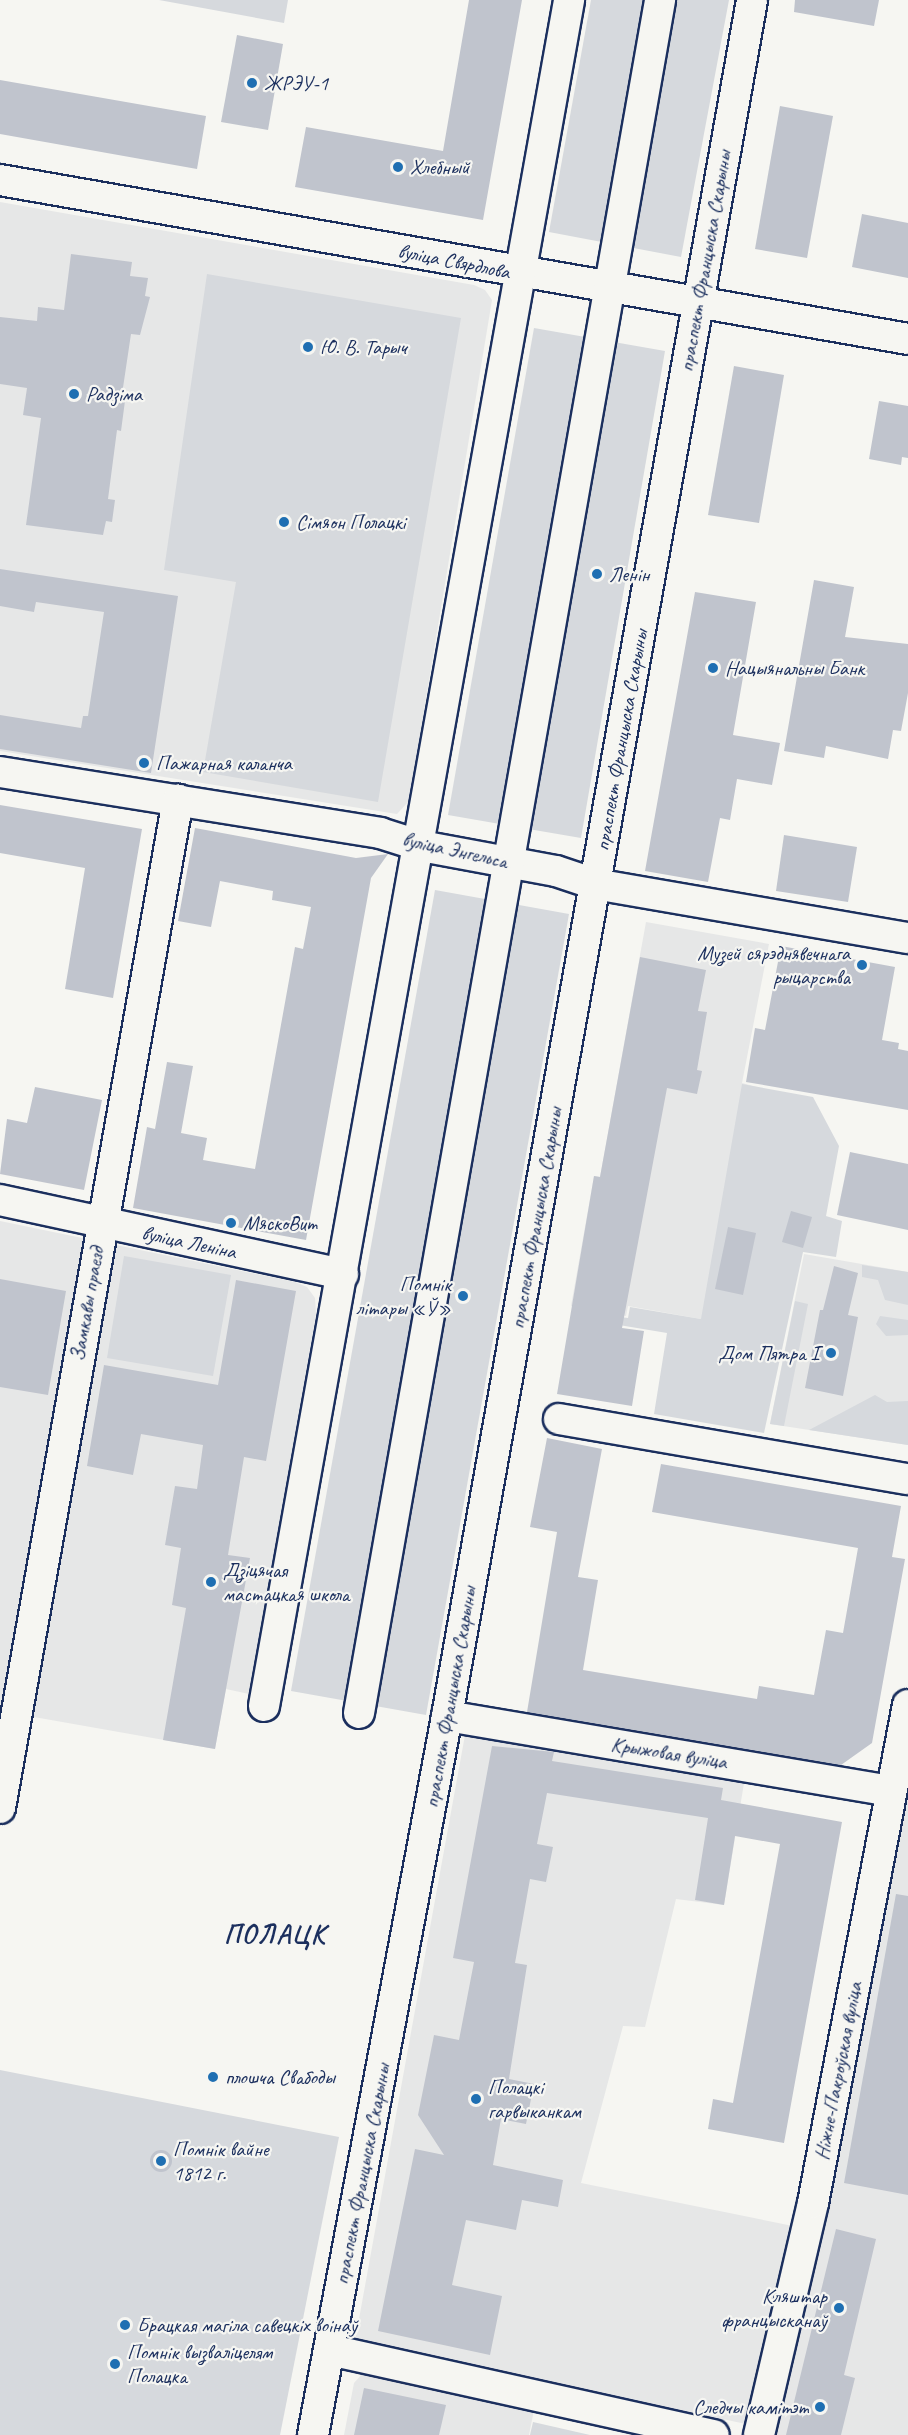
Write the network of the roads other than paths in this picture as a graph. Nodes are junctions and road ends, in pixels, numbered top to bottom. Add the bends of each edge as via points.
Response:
1 (569, 0) edge
2 (660, 0) edge
3 (752, 0) edge
4 (0, 180) edge
5 (520, 273) junction
6 (609, 289) junction
7 (698, 303) junction
8 (908, 339) edge
9 (0, 772) edge
10 (178, 800) junction
11 (421, 846) junction
12 (507, 862) junction
13 (595, 884) junction
14 (908, 938) edge
15 (0, 1200) edge
16 (102, 1224) junction
17 (343, 1274) junction
18 (559, 1419) dead end
19 (908, 1479) edge
20 (908, 1704) edge
21 (264, 1706) dead end
22 (359, 1713) dead end
23 (447, 1716) junction
24 (891, 1791) junction
25 (0, 1808) edge
26 (330, 2350) junction
27 (313, 2435) edge
28 (714, 2435) edge
29 (759, 2435) edge

1 - 5 street
2 - 6 street
3 - 7 street, праспект Францыска Скарыны
4 - 5 street, вуліца Свярдлова
5 - 6 street, вуліца Свярдлова
5 - 11 street
6 - 7 street, вуліца Свярдлова
6 - 12 street
7 - 8 street, вуліца Свярдлова
7 - 13 street, праспект Францыска Скарыны
9 - 10 street, вуліца Энгельса
10 - 11 street, вуліца Энгельса via 380,832
10 - 16 street, Замкавы праезд
11 - 12 street, вуліца Энгельса
11 - 17 street
12 - 13 street, вуліца Энгельса via 556,871
12 - 22 street
13 - 14 street, вуліца Энгельса
13 - 23 street, праспект Францыска Скарыны
15 - 16 street, вуліца Леніна
16 - 17 street, вуліца Леніна
16 - 25 street, Замкавы праезд
17 - 21 street
18 - 19 street
20 - 24 street, Ніжне-Пакроўская вуліца
23 - 24 street, Крыжовая вуліца
23 - 26 street, праспект Францыска Скарыны
24 - 29 street, Ніжне-Пакроўская вуліца via 813,2203
26 - 27 street, праспект Францыска Скарыны
26 - 28 street

